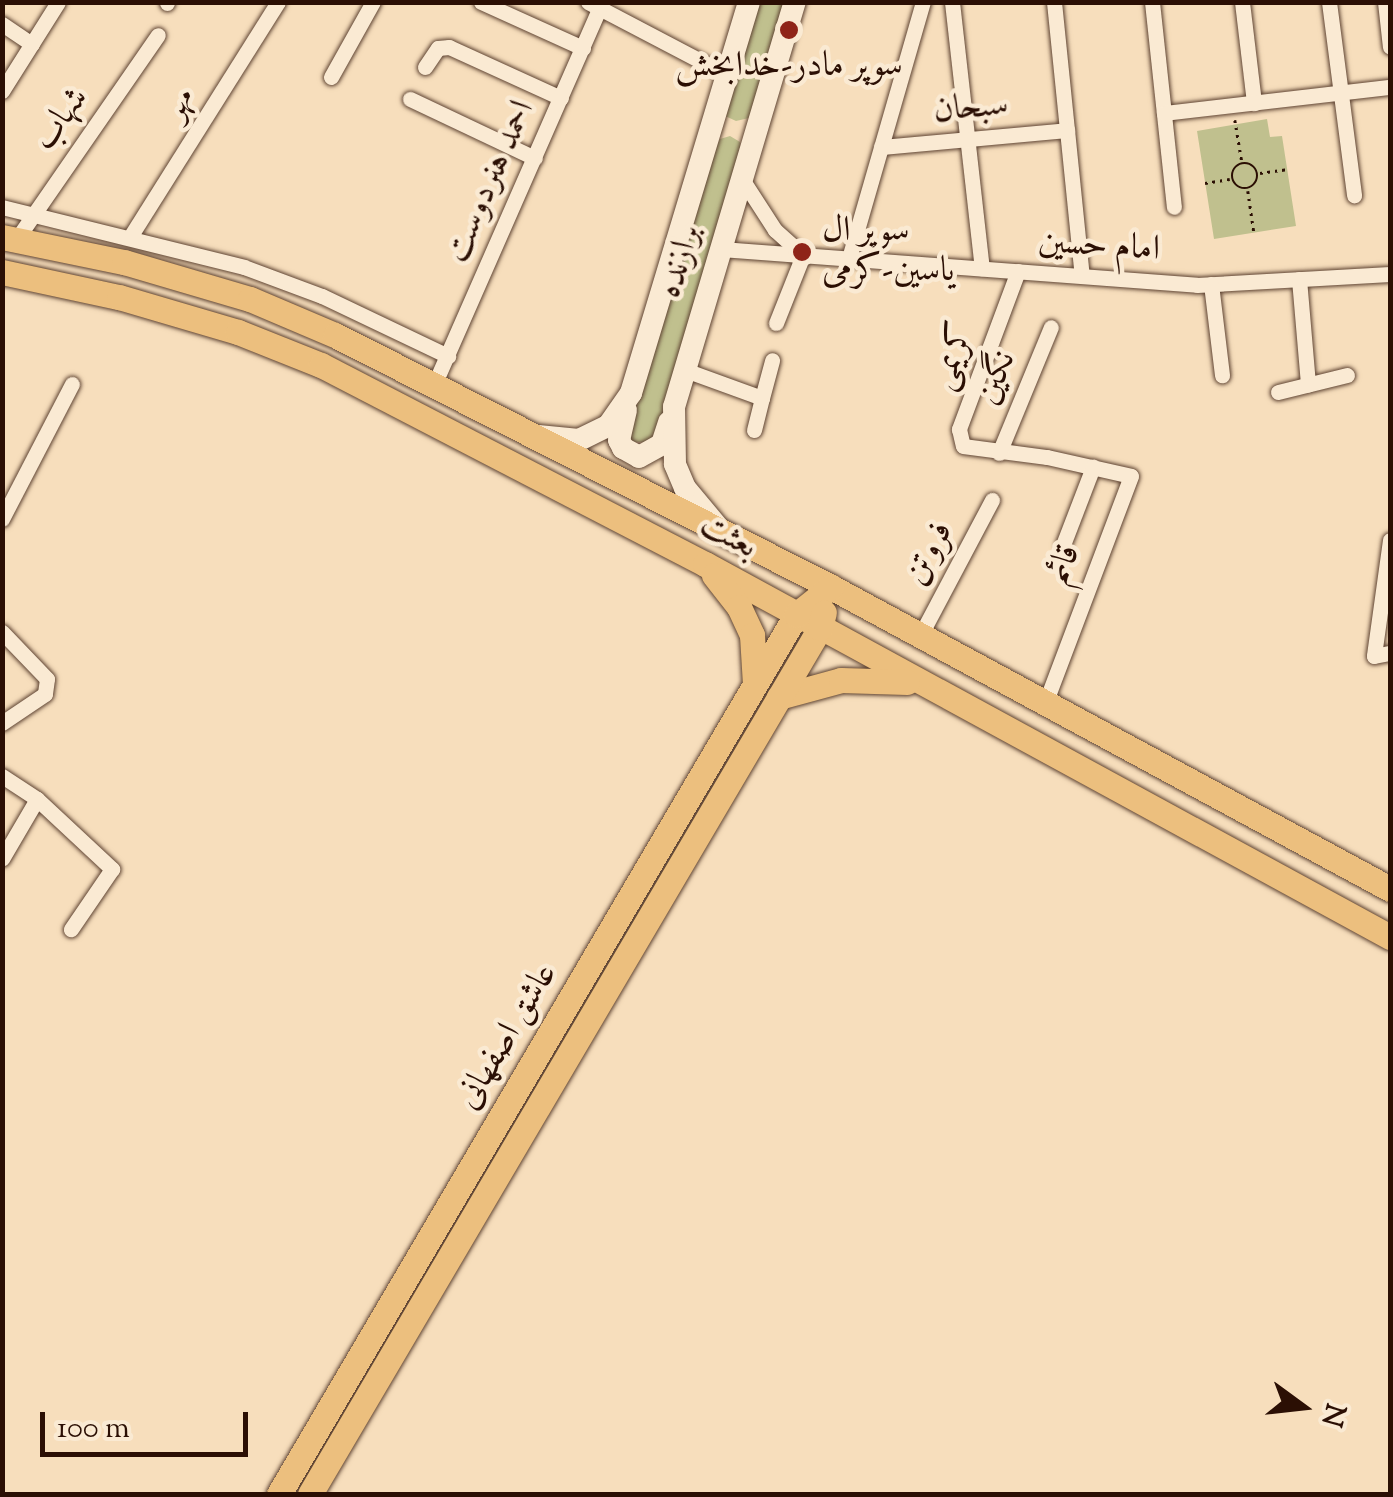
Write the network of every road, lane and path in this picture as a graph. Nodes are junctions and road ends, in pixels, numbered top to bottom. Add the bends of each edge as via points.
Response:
1 (58, 2) edge
2 (278, 2) edge
3 (373, 2) edge
4 (481, 2) edge
5 (749, 2) edge
6 (795, 2) edge
7 (923, 2) edge
8 (952, 2) edge
9 (1054, 2) edge
10 (1152, 2) edge
11 (1242, 2) edge
12 (1329, 2) edge
13 (1385, 2) edge
14 (596, 5) edge
15 (2, 24) edge
16 (158, 35) dead end
17 (32, 44) junction
18 (1390, 47) edge
19 (583, 48) junction
20 (425, 67) dead end
21 (727, 75) junction
22 (331, 77) dead end
23 (1390, 88) edge
24 (2, 91) edge
25 (1340, 93) junction
26 (562, 98) junction
27 (410, 100) dead end
28 (1254, 103) junction
29 (1164, 113) junction
30 (713, 123) junction
31 (1236, 124) dead end
32 (1067, 130) junction
33 (755, 135) junction
34 (969, 139) junction
35 (881, 147) junction
36 (535, 158) junction
37 (1242, 163) junction
38 (1287, 169) dead end
39 (1258, 174) junction
40 (742, 178) junction
41 (1232, 179) junction
42 (1205, 183) dead end
43 (1248, 190) junction
44 (1354, 195) dead end
45 (2, 207) edge
46 (1174, 207) dead end
47 (32, 214) junction
48 (1254, 232) dead end
49 (130, 237) junction
50 (9, 239) edge
51 (721, 249) junction
52 (803, 255) junction
53 (848, 258) junction
54 (982, 268) junction
55 (1018, 271) junction
56 (2, 272) edge
57 (1390, 274) edge
58 (1082, 276) junction
59 (1299, 279) junction
60 (1211, 284) junction
61 (776, 323) dead end
62 (1051, 326) dead end
63 (335, 336) junction
64 (448, 356) junction
65 (772, 360) dead end
66 (321, 365) junction
67 (685, 370) junction
68 (1222, 375) dead end
69 (1348, 375) dead end
70 (72, 384) dead end
71 (434, 385) junction
72 (1308, 385) junction
73 (631, 392) junction
74 (1278, 392) dead end
75 (762, 398) junction
76 (674, 406) junction
77 (754, 430) dead end
78 (535, 436) junction
79 (999, 453) junction
80 (1097, 468) junction
81 (992, 500) dead end
82 (2, 519) edge
83 (722, 531) junction
84 (1390, 540) edge
85 (1064, 544) dead end
86 (705, 564) junction
87 (831, 588) junction
88 (796, 615) junction
89 (820, 628) junction
90 (2, 632) edge
91 (920, 636) junction
92 (1390, 653) edge
93 (933, 688) junction
94 (767, 693) junction
95 (1044, 703) junction
96 (2, 723) edge
97 (2, 776) edge
98 (37, 799) junction
99 (2, 859) edge
100 (1390, 889) edge
101 (71, 929) dead end
102 (1390, 936) edge
103 (279, 1494) edge
104 (310, 1494) edge

1 - 17 street
2 - 49 street, مهر
3 - 22 street
4 - 19 street
5 - 21 main road, برازنده
6 - 33 main road, برازنده
7 - 35 street
8 - 34 street
9 - 32 street
10 - 29 street
11 - 28 street
12 - 25 street
13 - 18 street
14 - 19 street, احمد هنردوست
14 - 21 street
15 - 17 street
16 - 47 street, شهاب
17 - 24 street
19 - 26 street, احمد هنردوست
20 - 26 street via 438,48 449,47
21 - 30 main road, برازنده
23 - 25 street
25 - 28 street
25 - 44 street
26 - 36 street, احمد هنردوست
27 - 36 street
28 - 29 street
29 - 46 street
30 - 33 main road via 728,122
30 - 73 main road, برازنده
31 - 37 path
32 - 34 street, سبحان
32 - 58 street
33 - 40 main road, برازنده
34 - 35 street, سبحان
34 - 54 street
35 - 53 street
36 - 64 street, احمد هنردوست
37 - 39 path
37 - 41 path
38 - 39 path
39 - 43 path
40 - 51 main road, برازنده
40 - 52 street via 776,230
41 - 42 path
41 - 43 path
43 - 48 path
45 - 47 street
47 - 49 street
47 - 50 street, شهاب
49 - 64 street via 260,272
50 - 63 main road, بعثت via 124,262 250,299
51 - 52 street, امام حسین
51 - 67 main road, برازنده
52 - 53 street, امام حسین
52 - 61 street
53 - 54 street, امام حسین
54 - 55 street, امام حسین
55 - 58 street, امام حسین
55 - 79 street, کریمی via 959,429 963,446
56 - 66 main road, بعثت via 136,302
57 - 59 street, امام حسین
58 - 60 street, امام حسین
59 - 60 street, امام حسین
59 - 72 street
60 - 68 street
62 - 79 street, نگین
63 - 66 main road
63 - 71 main road, بعثت
64 - 71 street, احمد هنردوست
65 - 75 street
66 - 86 main road, بعثت
67 - 75 street
67 - 76 main road, برازنده
69 - 72 street
70 - 82 street
71 - 78 main road, بعثت
72 - 74 street
73 - 76 main road via 620,440 639,457 662,444
73 - 78 main road, برازنده via 608,426 579,440
75 - 77 street
76 - 83 main road, برازنده via 675,464 685,488
78 - 83 main road, بعثت
79 - 80 street, کریمی
80 - 85 street
80 - 95 street, قائم via 1130,476
81 - 91 street, فروتن
83 - 87 main road, بعثت
84 - 92 street via 1374,656
86 - 88 main road, بعثت
86 - 94 main road via 739,607
87 - 88 main road
87 - 89 main road, عاشق اصفهانی
87 - 91 main road, بعثت
88 - 89 main road, بعثت
88 - 94 main road, عاشق اصفهانی
89 - 93 main road, بعثت
89 - 94 main road, عاشق اصفهانی
90 - 96 street via 47,680 45,694
91 - 95 main road, بعثت
93 - 94 main road via 865,678
93 - 102 main road, بعثت
94 - 103 main road, عاشق اصفهانی
94 - 104 main road, عاشق اصفهانی
95 - 100 main road, بعثت
97 - 98 street
98 - 99 street
98 - 101 street via 112,868

